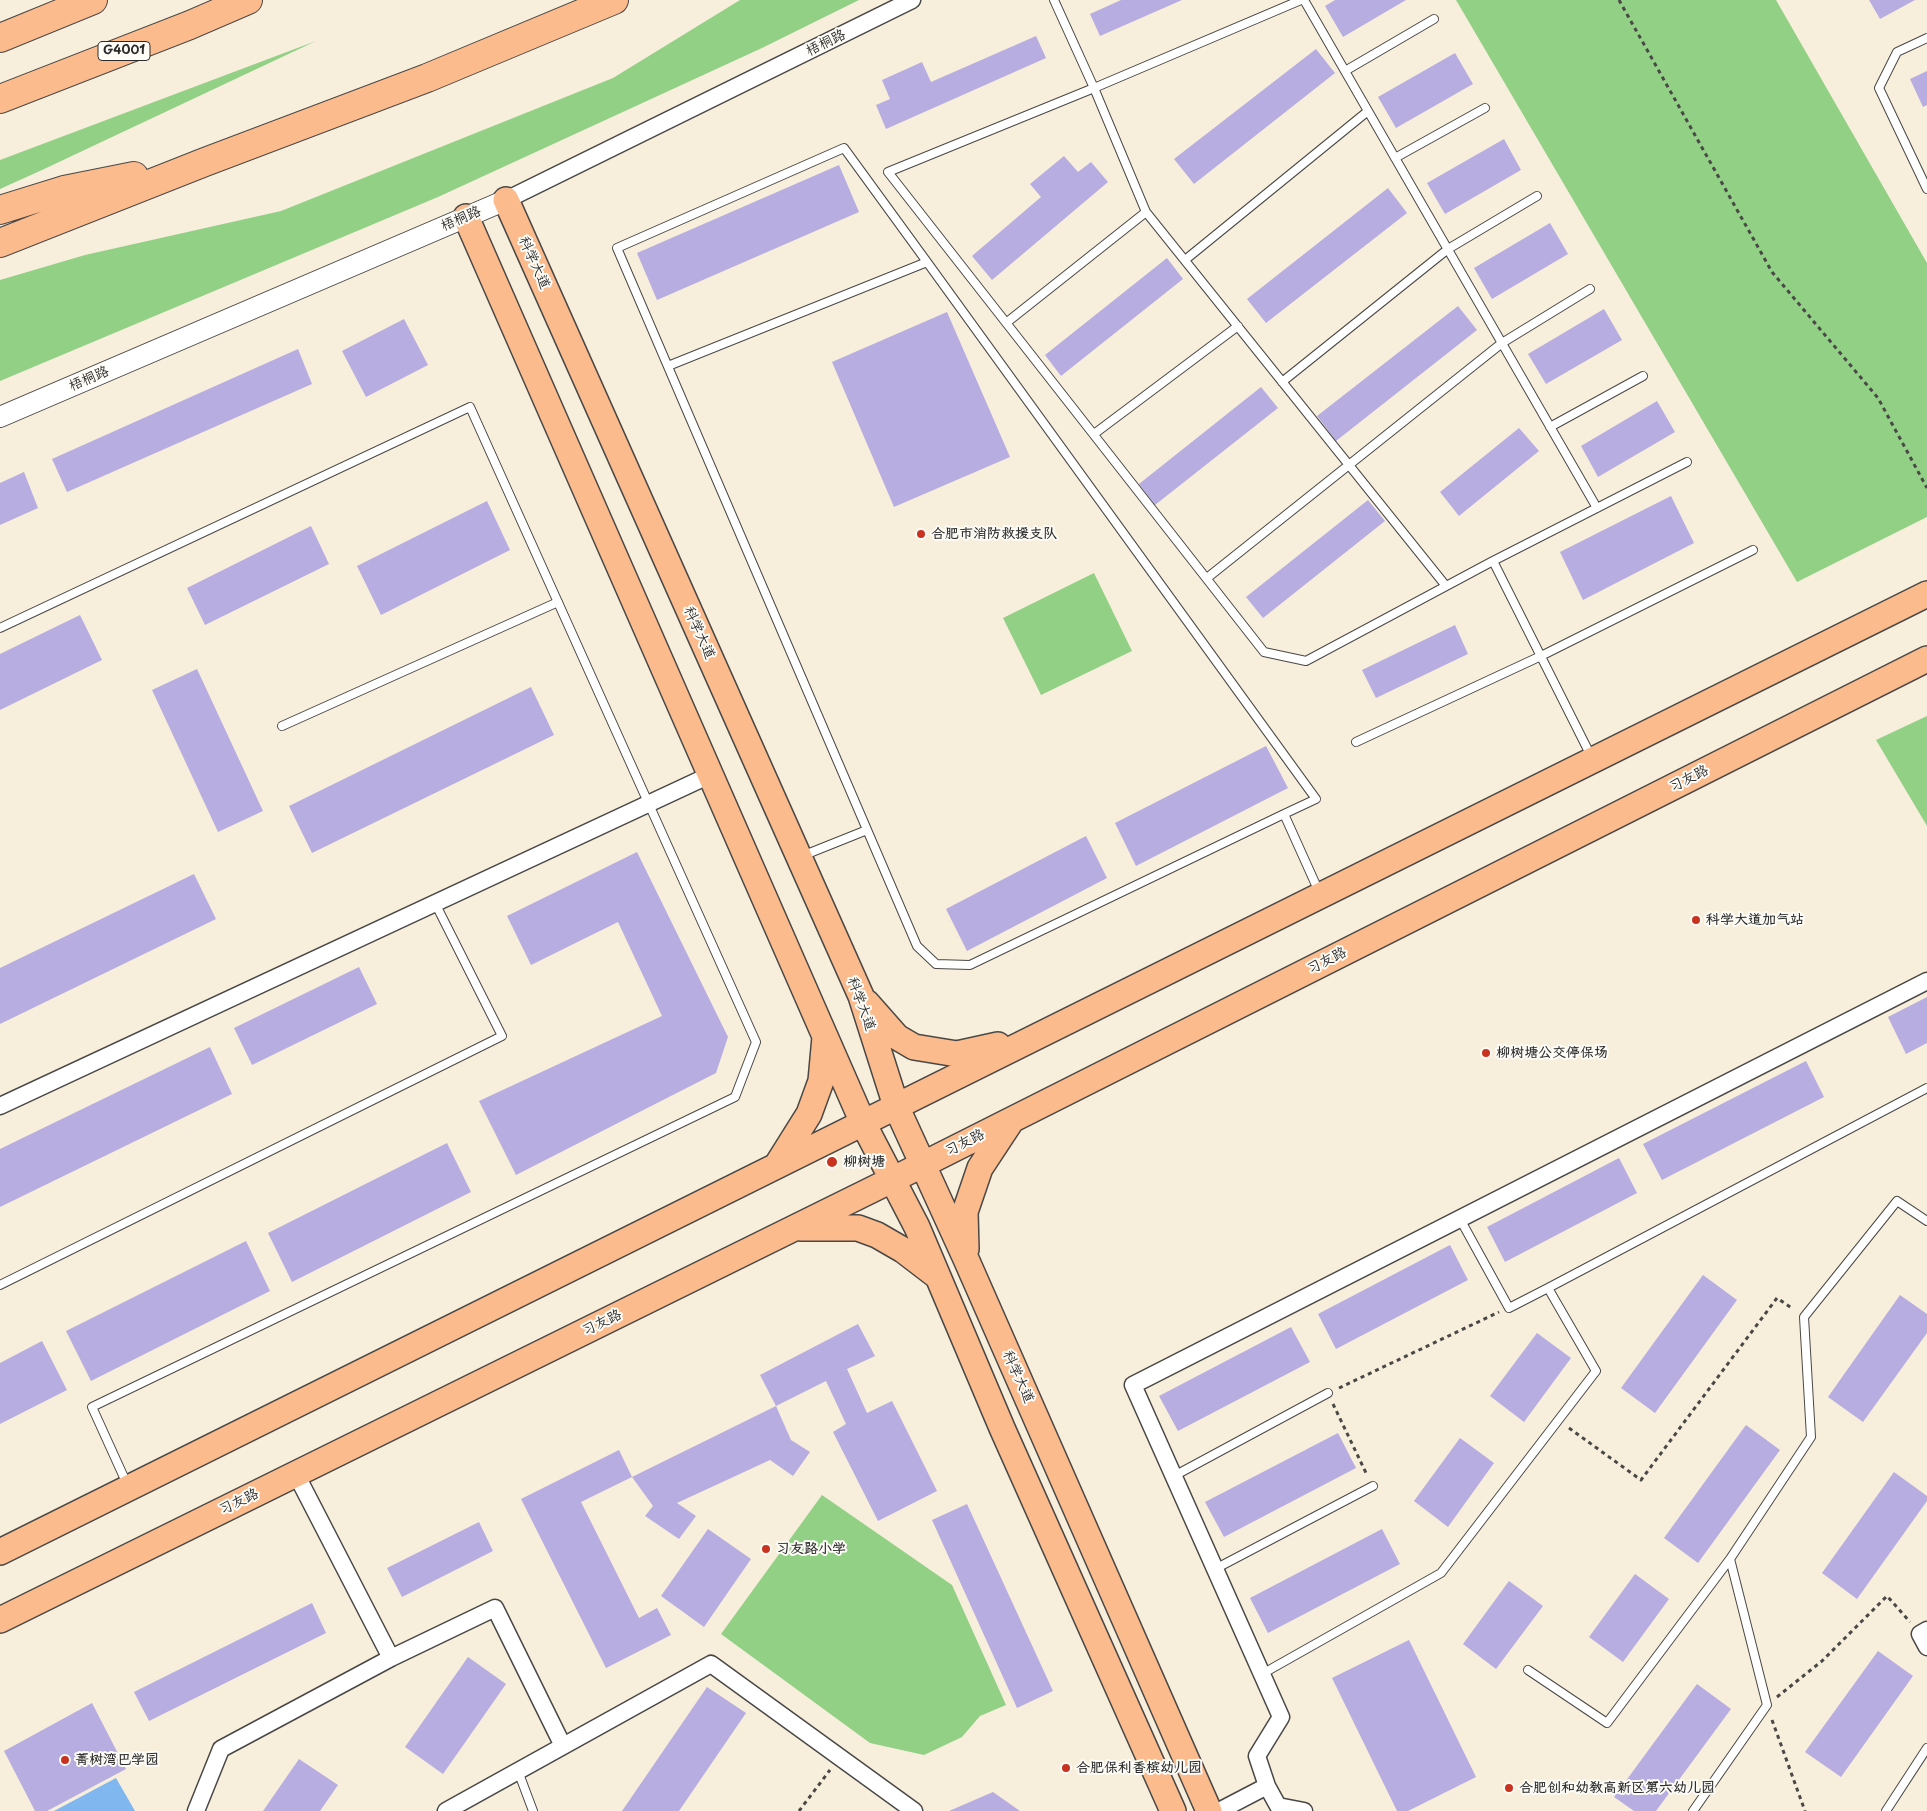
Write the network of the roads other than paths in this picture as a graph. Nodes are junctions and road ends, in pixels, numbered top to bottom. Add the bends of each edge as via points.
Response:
1 (52, 0) edge
2 (94, 0) edge
3 (614, 0) edge
4 (912, 0) edge
5 (1054, 0) edge
6 (1303, 0) edge
7 (247, 1) edge
8 (1434, 19) dead end
9 (0, 28) edge
10 (0, 38) edge
11 (1927, 38) edge
12 (1345, 71) junction
13 (1094, 88) junction
14 (0, 99) edge
15 (1485, 108) dead end
16 (1368, 111) junction
17 (1395, 158) junction
18 (205, 162) junction
19 (1927, 189) edge
20 (1537, 196) dead end
21 (506, 200) junction
22 (0, 210) edge
23 (1146, 212) junction
24 (466, 217) junction
25 (0, 243) edge
26 (1448, 249) junction
27 (1185, 260) junction
28 (927, 262) junction
29 (1590, 289) dead end
30 (1006, 323) junction
31 (1238, 326) junction
32 (1502, 343) junction
33 (668, 366) junction
34 (1643, 376) dead end
35 (1282, 382) junction
36 (0, 417) edge
37 (1550, 427) junction
38 (1094, 434) junction
39 (1687, 462) dead end
40 (1349, 465) junction
41 (1597, 508) junction
42 (1753, 550) dead end
43 (1493, 561) junction
44 (1207, 578) junction
45 (1446, 586) junction
46 (1927, 594) edge
47 (558, 602) junction
48 (0, 628) edge
49 (1541, 656) junction
50 (1927, 659) edge
51 (282, 726) dead end
52 (1356, 742) dead end
53 (1593, 760) junction
54 (710, 774) junction
55 (648, 804) junction
56 (1284, 814) junction
57 (867, 830) junction
58 (799, 858) junction
59 (1320, 895) junction
60 (435, 903) junction
61 (1927, 981) edge
62 (860, 996) junction
63 (825, 1037) junction
64 (1034, 1037) junction
65 (1927, 1088) edge
66 (0, 1106) edge
67 (896, 1106) junction
68 (1012, 1119) junction
69 (863, 1123) junction
70 (924, 1164) junction
71 (776, 1165) junction
72 (892, 1180) junction
73 (1460, 1219) junction
74 (1927, 1221) edge
75 (796, 1228) junction
76 (966, 1259) junction
77 (939, 1278) junction
78 (0, 1285) edge
79 (1548, 1288) junction
80 (1328, 1394) road end
81 (296, 1474) junction
82 (1174, 1476) junction
83 (1372, 1486) road end
84 (129, 1487) junction
85 (0, 1552) edge
86 (1730, 1559) junction
87 (1215, 1569) junction
88 (0, 1620) edge
89 (391, 1658) junction
90 (1528, 1670) dead end
91 (1262, 1674) junction
92 (563, 1746) junction
93 (1927, 1748) edge
94 (518, 1772) junction
95 (1267, 1786) junction
96 (196, 1811) edge
97 (446, 1811) edge
98 (533, 1811) edge
99 (914, 1811) edge
100 (1173, 1811) edge
101 (1208, 1811) edge
102 (1219, 1811) edge
103 (1304, 1811) edge
104 (1692, 1811) edge
105 (1886, 1811) edge

1 - 9 highway
2 - 10 highway
3 - 18 highway via 427,78
4 - 21 street, 梧桐路
5 - 13 lane
6 - 12 lane
6 - 13 lane
7 - 14 highway, G4001
8 - 12 lane
11 - 19 lane via 1897,52 1880,88
12 - 16 lane
13 - 23 lane
13 - 30 lane via 888,172
15 - 17 lane
16 - 17 lane
16 - 27 lane
17 - 26 lane
18 - 22 highway via 64,190
18 - 25 highway
20 - 26 lane
21 - 24 street, 梧桐路
21 - 58 main road, 科学大道
23 - 27 lane
23 - 30 lane
24 - 36 street, 梧桐路
24 - 54 main road
26 - 32 lane
26 - 35 lane
27 - 31 lane
28 - 33 lane
28 - 33 lane via 844,148 617,248
28 - 56 lane via 1316,799
29 - 32 lane
30 - 38 lane
31 - 35 lane
31 - 38 lane
32 - 37 lane
32 - 40 lane
33 - 57 lane
34 - 37 lane
35 - 40 lane
37 - 41 lane
38 - 44 lane
39 - 41 lane
40 - 44 lane
40 - 45 lane
41 - 43 lane
42 - 49 lane
43 - 45 lane
43 - 49 lane
44 - 45 lane via 1264,652 1306,660
46 - 53 main road
47 - 48 lane via 470,407
47 - 51 lane
47 - 55 lane
49 - 52 lane
49 - 53 lane
50 - 68 main road, 习友路
53 - 59 main road
54 - 55 street
54 - 63 main road
55 - 60 street
55 - 84 lane via 756,1042 736,1097 92,1407
56 - 57 lane via 970,964 936,964 917,946
56 - 59 lane
57 - 58 lane
58 - 62 main road, 科学大道
59 - 64 main road
60 - 66 street
60 - 78 lane via 502,1036
61 - 73 street
62 - 64 main road via 896,1037 914,1047 957,1054
62 - 67 main road, 科学大道
63 - 69 main road
63 - 71 main road via 821,1081 809,1114
64 - 67 main road
65 - 79 lane
67 - 69 main road
67 - 70 main road, 科学大道
68 - 70 main road, 习友路
68 - 76 main road via 980,1168 965,1212
69 - 71 main road
69 - 72 main road
70 - 72 main road, 习友路
70 - 76 main road, 科学大道
71 - 84 main road
72 - 75 main road, 习友路
72 - 77 main road
73 - 79 lane via 1509,1308
73 - 82 street via 1134,1385
74 - 86 lane via 1897,1201 1804,1317 1812,1438
75 - 77 main road via 858,1228 903,1250
75 - 81 main road, 习友路
76 - 101 main road, 科学大道
77 - 100 main road via 1006,1437
79 - 91 lane via 1596,1372 1441,1573
80 - 82 lane
81 - 88 main road, 习友路
81 - 89 street
82 - 87 street
83 - 87 lane
84 - 85 main road
86 - 90 lane via 1607,1723
86 - 104 lane via 1767,1705
87 - 91 street
89 - 92 street via 495,1608
89 - 96 street via 221,1749
91 - 95 street via 1281,1717 1257,1756
92 - 94 street
92 - 99 street via 711,1664
93 - 105 lane
94 - 97 street
94 - 98 lane
95 - 102 street
95 - 103 street via 1278,1806

